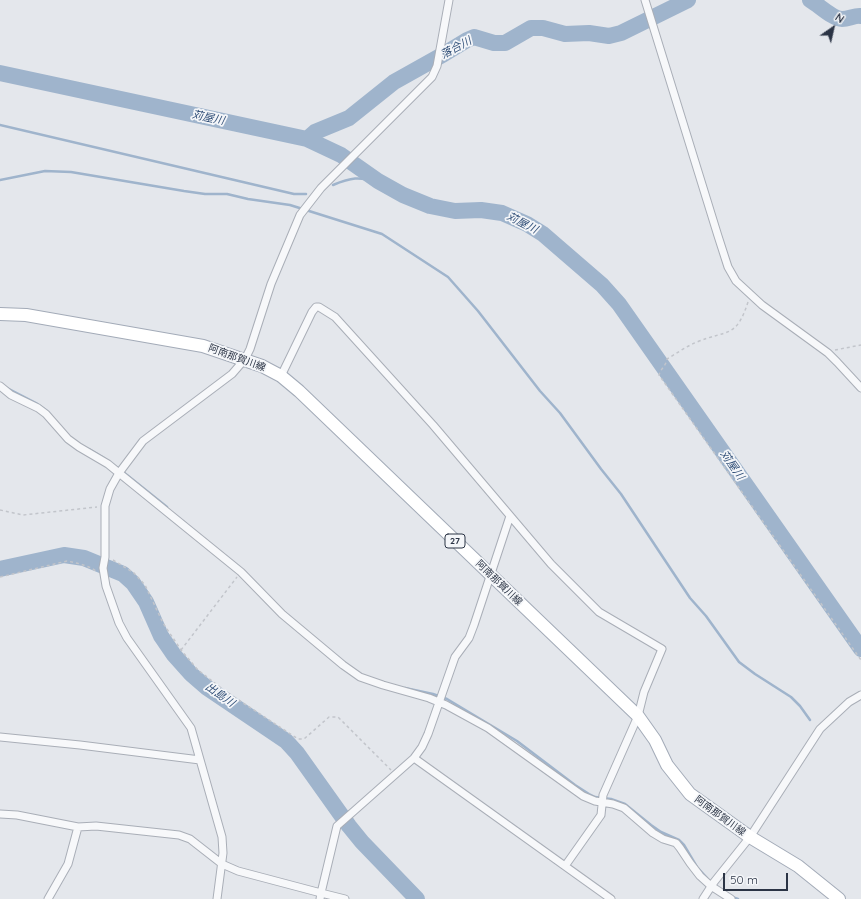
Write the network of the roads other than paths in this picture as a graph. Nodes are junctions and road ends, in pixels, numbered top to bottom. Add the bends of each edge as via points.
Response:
1 (449, 0) edge
2 (645, 0) edge
3 (0, 314) edge
4 (245, 359) junction
5 (281, 376) junction
6 (0, 386) edge
7 (861, 388) edge
8 (121, 471) junction
9 (510, 516) junction
10 (490, 575) junction
11 (861, 695) edge
12 (440, 698) junction
13 (638, 716) junction
14 (0, 737) edge
15 (414, 758) junction
16 (200, 760) junction
17 (602, 799) junction
18 (0, 814) edge
19 (78, 827) junction
20 (750, 837) junction
21 (222, 864) junction
22 (565, 866) junction
23 (713, 884) junction
24 (321, 896) edge
25 (48, 899) edge
26 (218, 899) edge
27 (345, 899) edge
28 (611, 899) edge
29 (703, 899) edge
30 (731, 899) edge
31 (839, 899) edge

1 - 4 street via 437,66 432,77 321,188 300,215 270,284
2 - 7 street via 728,266 736,281 762,305 828,354
3 - 4 main road, 阿南那賀川線 / 27 via 26,315 203,346
4 - 5 main road, 阿南那賀川線 / 27
4 - 8 street via 232,374 143,441
5 - 9 street via 312,312 319,307 335,318 379,365
5 - 10 main road, 阿南那賀川線 / 27
6 - 8 street via 46,414 68,439 79,447
8 - 12 street via 241,572 282,614 342,665 360,677
8 - 16 street via 110,489 105,506 106,586 127,638 191,728
9 - 10 street
9 - 13 street via 551,564 599,612 662,649 644,692
10 - 12 street via 469,638 455,658
10 - 13 main road, 阿南那賀川線 / 27
11 - 20 street via 849,702 820,729
12 - 15 street via 428,734
12 - 17 street via 488,728 583,796 595,801
13 - 17 street
13 - 20 main road, 阿南那賀川線 / 27 via 655,740 667,765 690,794
14 - 16 street
15 - 22 street
15 - 24 street via 337,826
16 - 21 street via 222,837
17 - 22 street via 602,815
17 - 23 street via 624,808 652,833 676,843 690,864
18 - 19 street
19 - 21 street via 96,826 179,835 190,838
19 - 25 street via 68,864
20 - 23 street
20 - 31 main road, 阿南那賀川線 / 27 via 798,866
21 - 24 street
21 - 26 street
22 - 28 street
23 - 29 street
23 - 30 street
24 - 27 street

